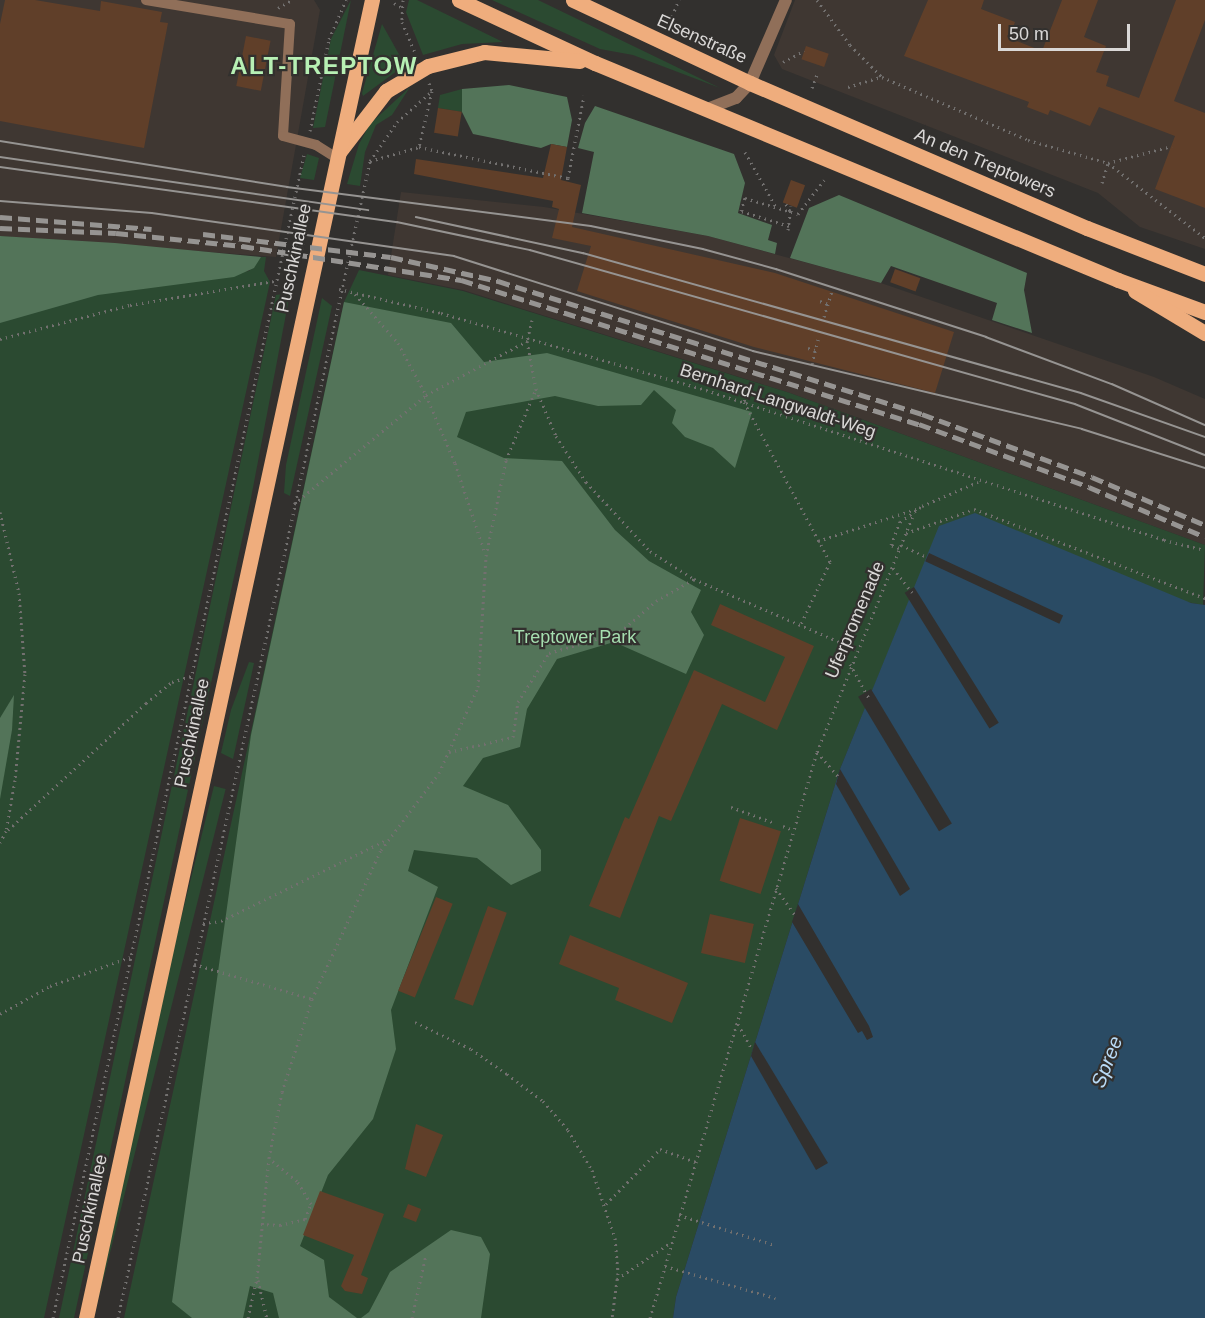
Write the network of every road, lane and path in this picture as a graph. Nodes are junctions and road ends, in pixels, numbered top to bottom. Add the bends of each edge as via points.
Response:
1 (146, 0) edge
2 (372, 0) edge
3 (403, 0) edge
4 (459, 0) edge
5 (573, 0) edge
6 (680, 0) edge
7 (786, 0) edge
8 (817, 0) edge
9 (394, 3) dead end
10 (401, 7) junction
11 (660, 42) junction
12 (802, 52) dead end
13 (783, 62) dead end
14 (420, 63) junction
15 (595, 63) junction
16 (817, 74) dead end
17 (882, 77) junction
18 (750, 83) junction
19 (429, 84) dead end
20 (848, 87) dead end
21 (812, 88) dead end
22 (432, 91) junction
23 (584, 96) dead end
24 (706, 109) junction
25 (1172, 146) dead end
26 (420, 147) junction
27 (745, 152) dead end
28 (335, 157) junction
29 (369, 161) junction
30 (1108, 163) junction
31 (825, 180) dead end
32 (1102, 183) dead end
33 (789, 205) dead end
34 (777, 209) junction
35 (790, 212) junction
36 (1205, 238) edge
37 (1205, 274) edge
38 (1118, 280) junction
39 (339, 289) junction
40 (831, 290) dead end
41 (354, 293) junction
42 (820, 302) dead end
43 (828, 304) junction
44 (1202, 311) edge
45 (824, 317) dead end
46 (532, 320) dead end
47 (1199, 331) edge
48 (819, 336) dead end
49 (0, 339) edge
50 (527, 341) junction
51 (808, 348) dead end
52 (815, 350) junction
53 (812, 364) dead end
54 (739, 385) dead end
55 (536, 389) junction
56 (426, 395) junction
57 (744, 402) junction
58 (980, 481) junction
59 (293, 505) junction
60 (922, 507) junction
61 (0, 512) edge
62 (914, 513) junction
63 (906, 533) junction
64 (818, 541) junction
65 (900, 547) junction
66 (1205, 550) edge
67 (486, 556) junction
68 (927, 557) dead end
69 (892, 567) junction
70 (694, 579) junction
71 (912, 592) dead end
72 (1205, 598) edge
73 (800, 626) junction
74 (856, 649) junction
75 (850, 664) junction
76 (191, 676) junction
77 (868, 697) dead end
78 (448, 752) junction
79 (817, 752) junction
80 (838, 776) dead end
81 (730, 807) dead end
82 (772, 822) dead end
83 (783, 826) dead end
84 (793, 830) junction
85 (6, 831) junction
86 (386, 840) junction
87 (0, 843) edge
88 (776, 888) junction
89 (795, 915) dead end
90 (203, 923) junction
91 (130, 957) junction
92 (194, 964) junction
93 (312, 999) junction
94 (0, 1014) edge
95 (415, 1022) dead end
96 (738, 1024) junction
97 (752, 1049) dead end
98 (269, 1158) junction
99 (696, 1162) junction
100 (606, 1204) junction
101 (679, 1215) junction
102 (261, 1224) junction
103 (672, 1242) junction
104 (775, 1245) dead end
105 (426, 1255) dead end
106 (665, 1266) junction
107 (257, 1278) junction
108 (616, 1279) junction
109 (775, 1298) dead end
110 (53, 1318) edge
111 (87, 1318) edge
112 (118, 1318) edge
113 (248, 1318) edge
114 (267, 1318) edge
115 (412, 1318) edge
116 (612, 1318) edge
117 (650, 1318) edge

1 - 28 lane via 290,24 283,136 316,145
2 - 28 main road, Puschkinallee
3 - 10 path
4 - 15 main road
5 - 11 main road, Elsenstraße
6 - 11 path
7 - 18 street
8 - 17 path via 850,45
9 - 10 path
10 - 14 path via 402,22
11 - 18 main road, Elsenstraße
12 - 13 path
14 - 15 main road via 484,52
14 - 28 main road, Puschkinallee via 386,91
15 - 24 main road
16 - 21 path
17 - 20 path
17 - 30 path via 1028,140
18 - 24 street via 736,98
18 - 37 main road, An den Treptowers
19 - 22 path
22 - 26 path
22 - 29 path via 397,122
23 - 26 path via 568,179
24 - 38 main road
25 - 30 path
26 - 29 path
27 - 34 path
28 - 111 main road, Puschkinallee
29 - 39 path
30 - 32 path
30 - 36 path
31 - 35 path via 798,214
33 - 35 path
34 - 35 path
34 - 35 path via 745,198 741,211 788,228
38 - 44 main road
38 - 47 main road
39 - 41 path, Bernhard-Langwaldt-Weg
39 - 59 path
40 - 43 path
41 - 50 path, Bernhard-Langwaldt-Weg via 441,313
41 - 56 path via 398,343
42 - 43 path
43 - 45 path
46 - 50 path
48 - 52 path
49 - 76 path via 130,305 274,281
50 - 55 path
50 - 56 path
50 - 57 path, Bernhard-Langwaldt-Weg
51 - 52 path
52 - 53 path
54 - 57 path via 750,388
55 - 67 path via 506,460
55 - 70 path via 556,436 586,482 650,551
56 - 59 path
56 - 67 path via 455,463
57 - 58 path, Bernhard-Langwaldt-Weg
57 - 64 path
58 - 60 path
58 - 66 path, Bernhard-Langwaldt-Weg
59 - 90 path
60 - 62 path
60 - 64 path
61 - 85 path via 15,568 25,648 23,717
62 - 63 path, Uferpromenade
62 - 65 path via 900,522 891,545
63 - 65 path, Uferpromenade
63 - 72 path via 974,509
64 - 73 path via 830,562
65 - 68 path
65 - 69 path, Uferpromenade
67 - 78 path via 478,687
69 - 71 path
69 - 74 path, Uferpromenade
70 - 73 path
70 - 78 path via 656,601 620,632 549,653 518,702 513,737
73 - 74 path
74 - 75 path, Uferpromenade
75 - 77 path
75 - 79 path, Uferpromenade
76 - 85 path via 172,682 146,703
76 - 91 path
78 - 86 path via 439,773
79 - 80 path
79 - 84 path, Uferpromenade
81 - 82 path
83 - 84 path
84 - 88 path, Uferpromenade
85 - 87 path
86 - 90 path via 221,921
86 - 93 path
88 - 89 path
88 - 96 path, Uferpromenade
90 - 92 path
91 - 94 path via 50,986
91 - 110 path
92 - 93 path
92 - 112 path
93 - 98 path via 282,1092
95 - 100 path via 471,1049 543,1101 568,1130 592,1170
96 - 97 path
96 - 99 path, Uferpromenade
98 - 102 path
98 - 102 path via 297,1181 311,1203 305,1219 280,1225
99 - 100 path via 660,1149
99 - 101 path, Uferpromenade
100 - 108 path via 615,1238
101 - 103 path, Uferpromenade
101 - 104 path
102 - 107 path
103 - 106 path, Uferpromenade
103 - 108 path
105 - 115 path
106 - 109 path
106 - 117 path, Uferpromenade
107 - 113 path
107 - 114 path
108 - 116 path

